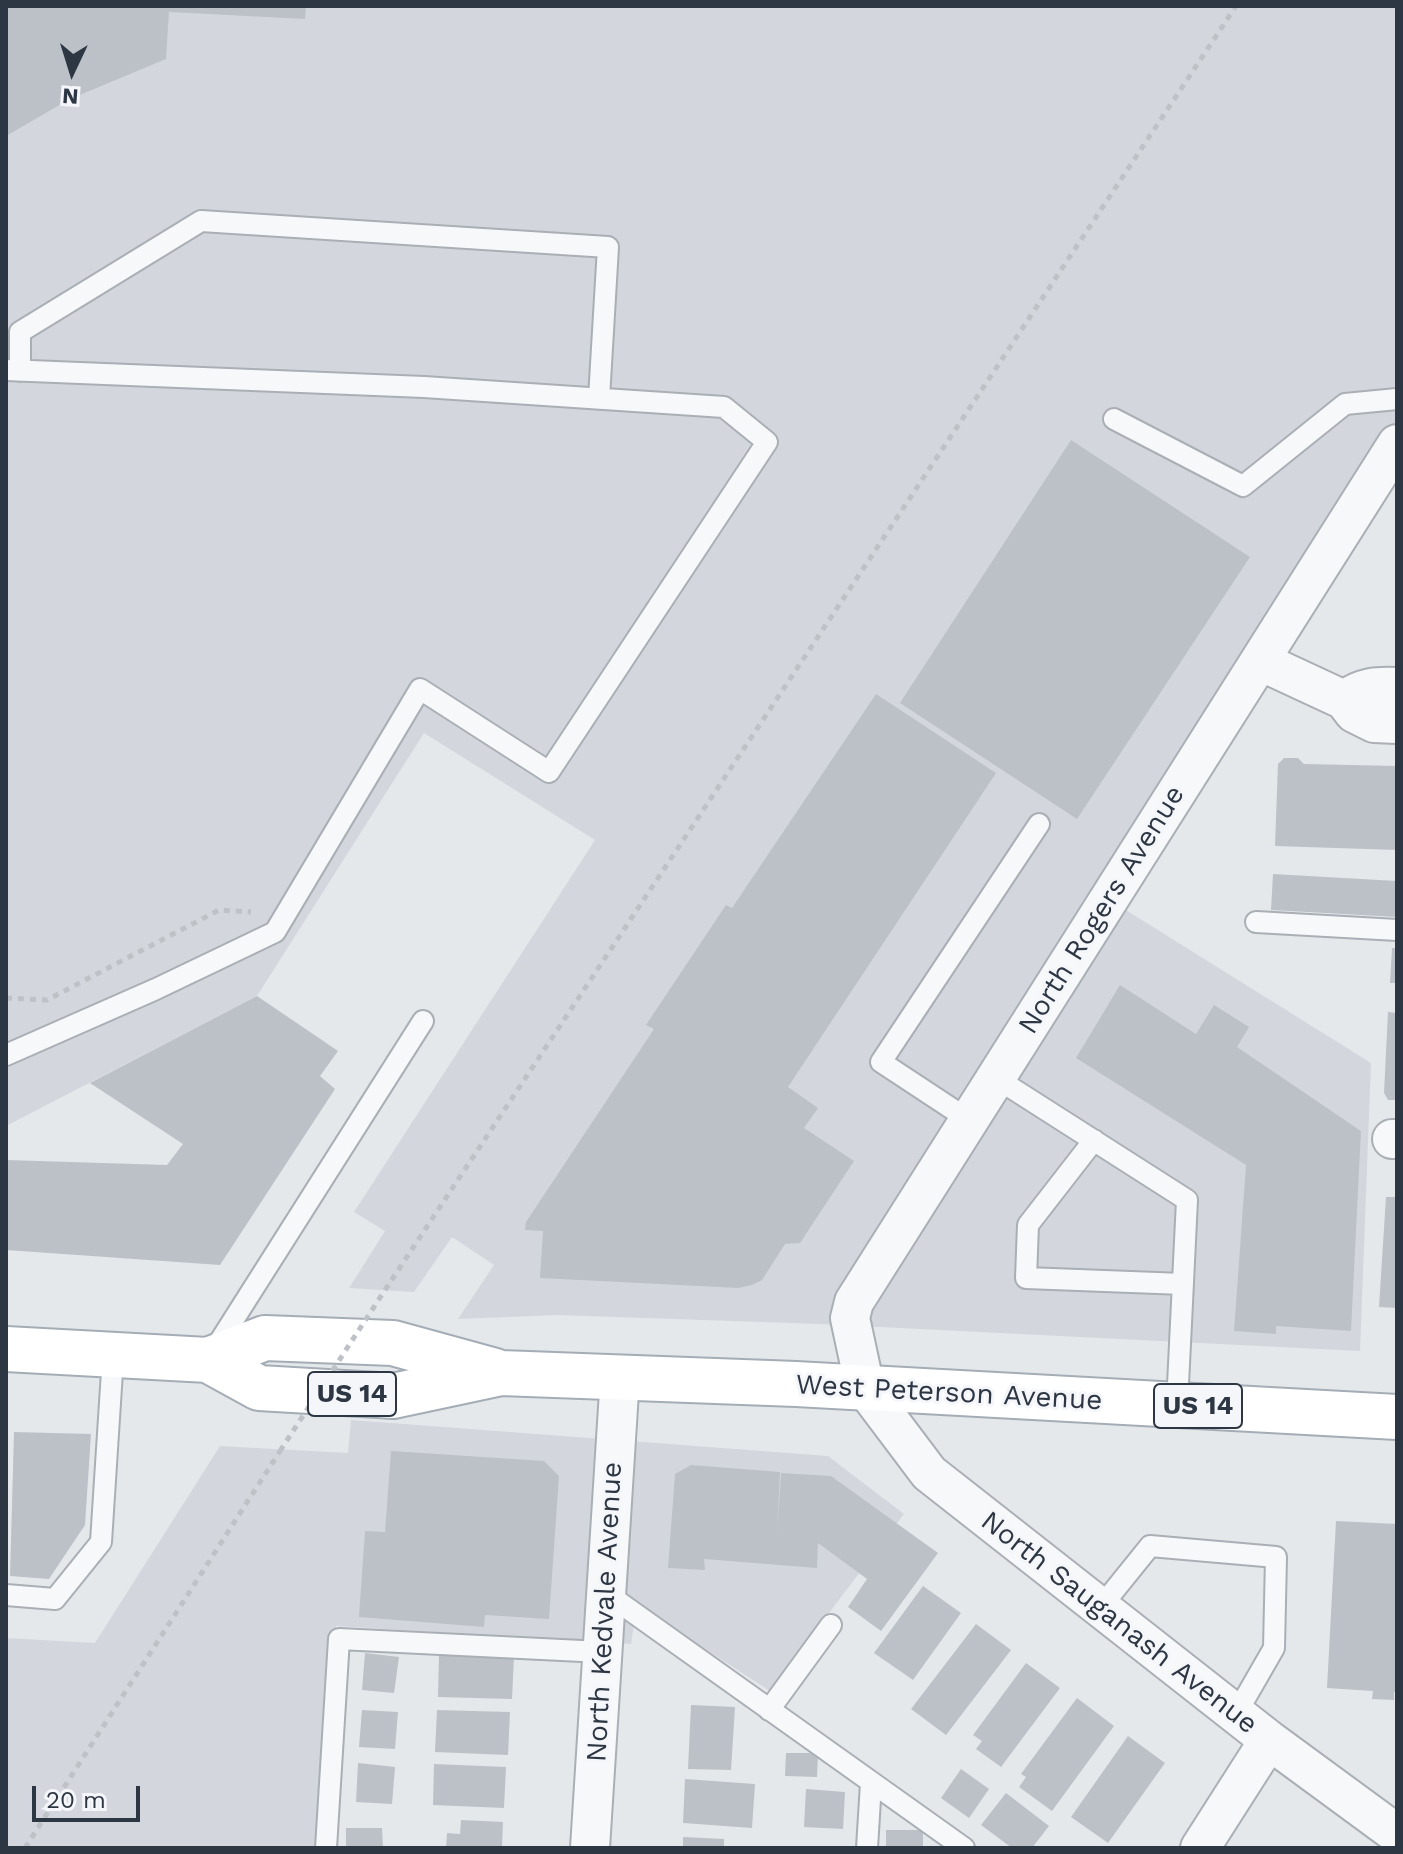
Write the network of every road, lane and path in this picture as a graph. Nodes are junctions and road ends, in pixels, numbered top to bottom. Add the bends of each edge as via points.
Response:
1 (1236, 6) edge
2 (13, 371) edge
3 (599, 398) junction
4 (1397, 399) edge
5 (1114, 419) dead end
6 (1397, 444) edge
7 (1260, 661) junction
8 (1397, 687) edge
9 (1344, 700) junction
10 (1397, 724) edge
11 (1039, 824) dead end
12 (1256, 922) dead end
13 (1397, 930) edge
14 (423, 1021) dead end
15 (6, 1055) edge
16 (996, 1078) junction
17 (969, 1120) junction
18 (1094, 1140) junction
19 (1183, 1284) junction
20 (6, 1349) edge
21 (113, 1356) junction
22 (208, 1360) junction
23 (620, 1376) junction
24 (865, 1388) junction
25 (1177, 1405) junction
26 (1397, 1417) edge
27 (606, 1593) junction
28 (6, 1595) edge
29 (1100, 1608) junction
30 (831, 1625) dead end
31 (602, 1652) junction
32 (769, 1710) junction
33 (1236, 1714) junction
34 (1269, 1740) junction
35 (871, 1783) junction
36 (1397, 1834) edge
37 (25, 1848) edge
38 (326, 1848) edge
39 (590, 1848) edge
40 (867, 1848) edge
41 (964, 1848) edge
42 (1200, 1848) edge

1 - 37 path, bridge via 385,1290
2 - 3 lane
2 - 3 lane via 20,332 201,221 608,247
3 - 15 lane via 724,407 767,442 549,772 420,689 275,932
4 - 5 lane via 1345,404 1243,486
6 - 7 street, North Rogers Avenue
7 - 9 street
7 - 16 street, North Rogers Avenue
8 - 9 street via 1359,689
9 - 10 street via 1354,713 1374,723
11 - 17 lane via 881,1062
12 - 13 lane
14 - 22 lane
16 - 17 street, North Rogers Avenue
16 - 18 lane
17 - 24 street, North Rogers Avenue via 854,1302 850,1318
18 - 19 lane via 1187,1200
18 - 19 lane via 1028,1225 1026,1278
19 - 25 lane
20 - 21 main road, West Peterson Avenue / US 14
21 - 22 main road, West Peterson Avenue / US 14
21 - 28 lane via 101,1542 55,1599
22 - 23 main road, West Peterson Avenue / US 14 via 265,1338 393,1343 501,1373
23 - 24 main road, West Peterson Avenue / US 14
23 - 27 street, North Kedvale Avenue
24 - 25 main road, West Peterson Avenue / US 14
24 - 29 street, North Sauganash Avenue via 929,1473
25 - 26 main road, West Peterson Avenue / US 14
27 - 31 street, North Kedvale Avenue
27 - 32 lane
29 - 33 street, North Sauganash Avenue
29 - 33 lane via 1150,1546 1276,1557 1274,1648
30 - 32 lane
31 - 38 lane via 339,1639
31 - 39 street, North Kedvale Avenue
32 - 35 lane
33 - 34 street, North Sauganash Avenue
34 - 36 street, North Sauganash Avenue
34 - 42 street
35 - 40 lane
35 - 41 lane

